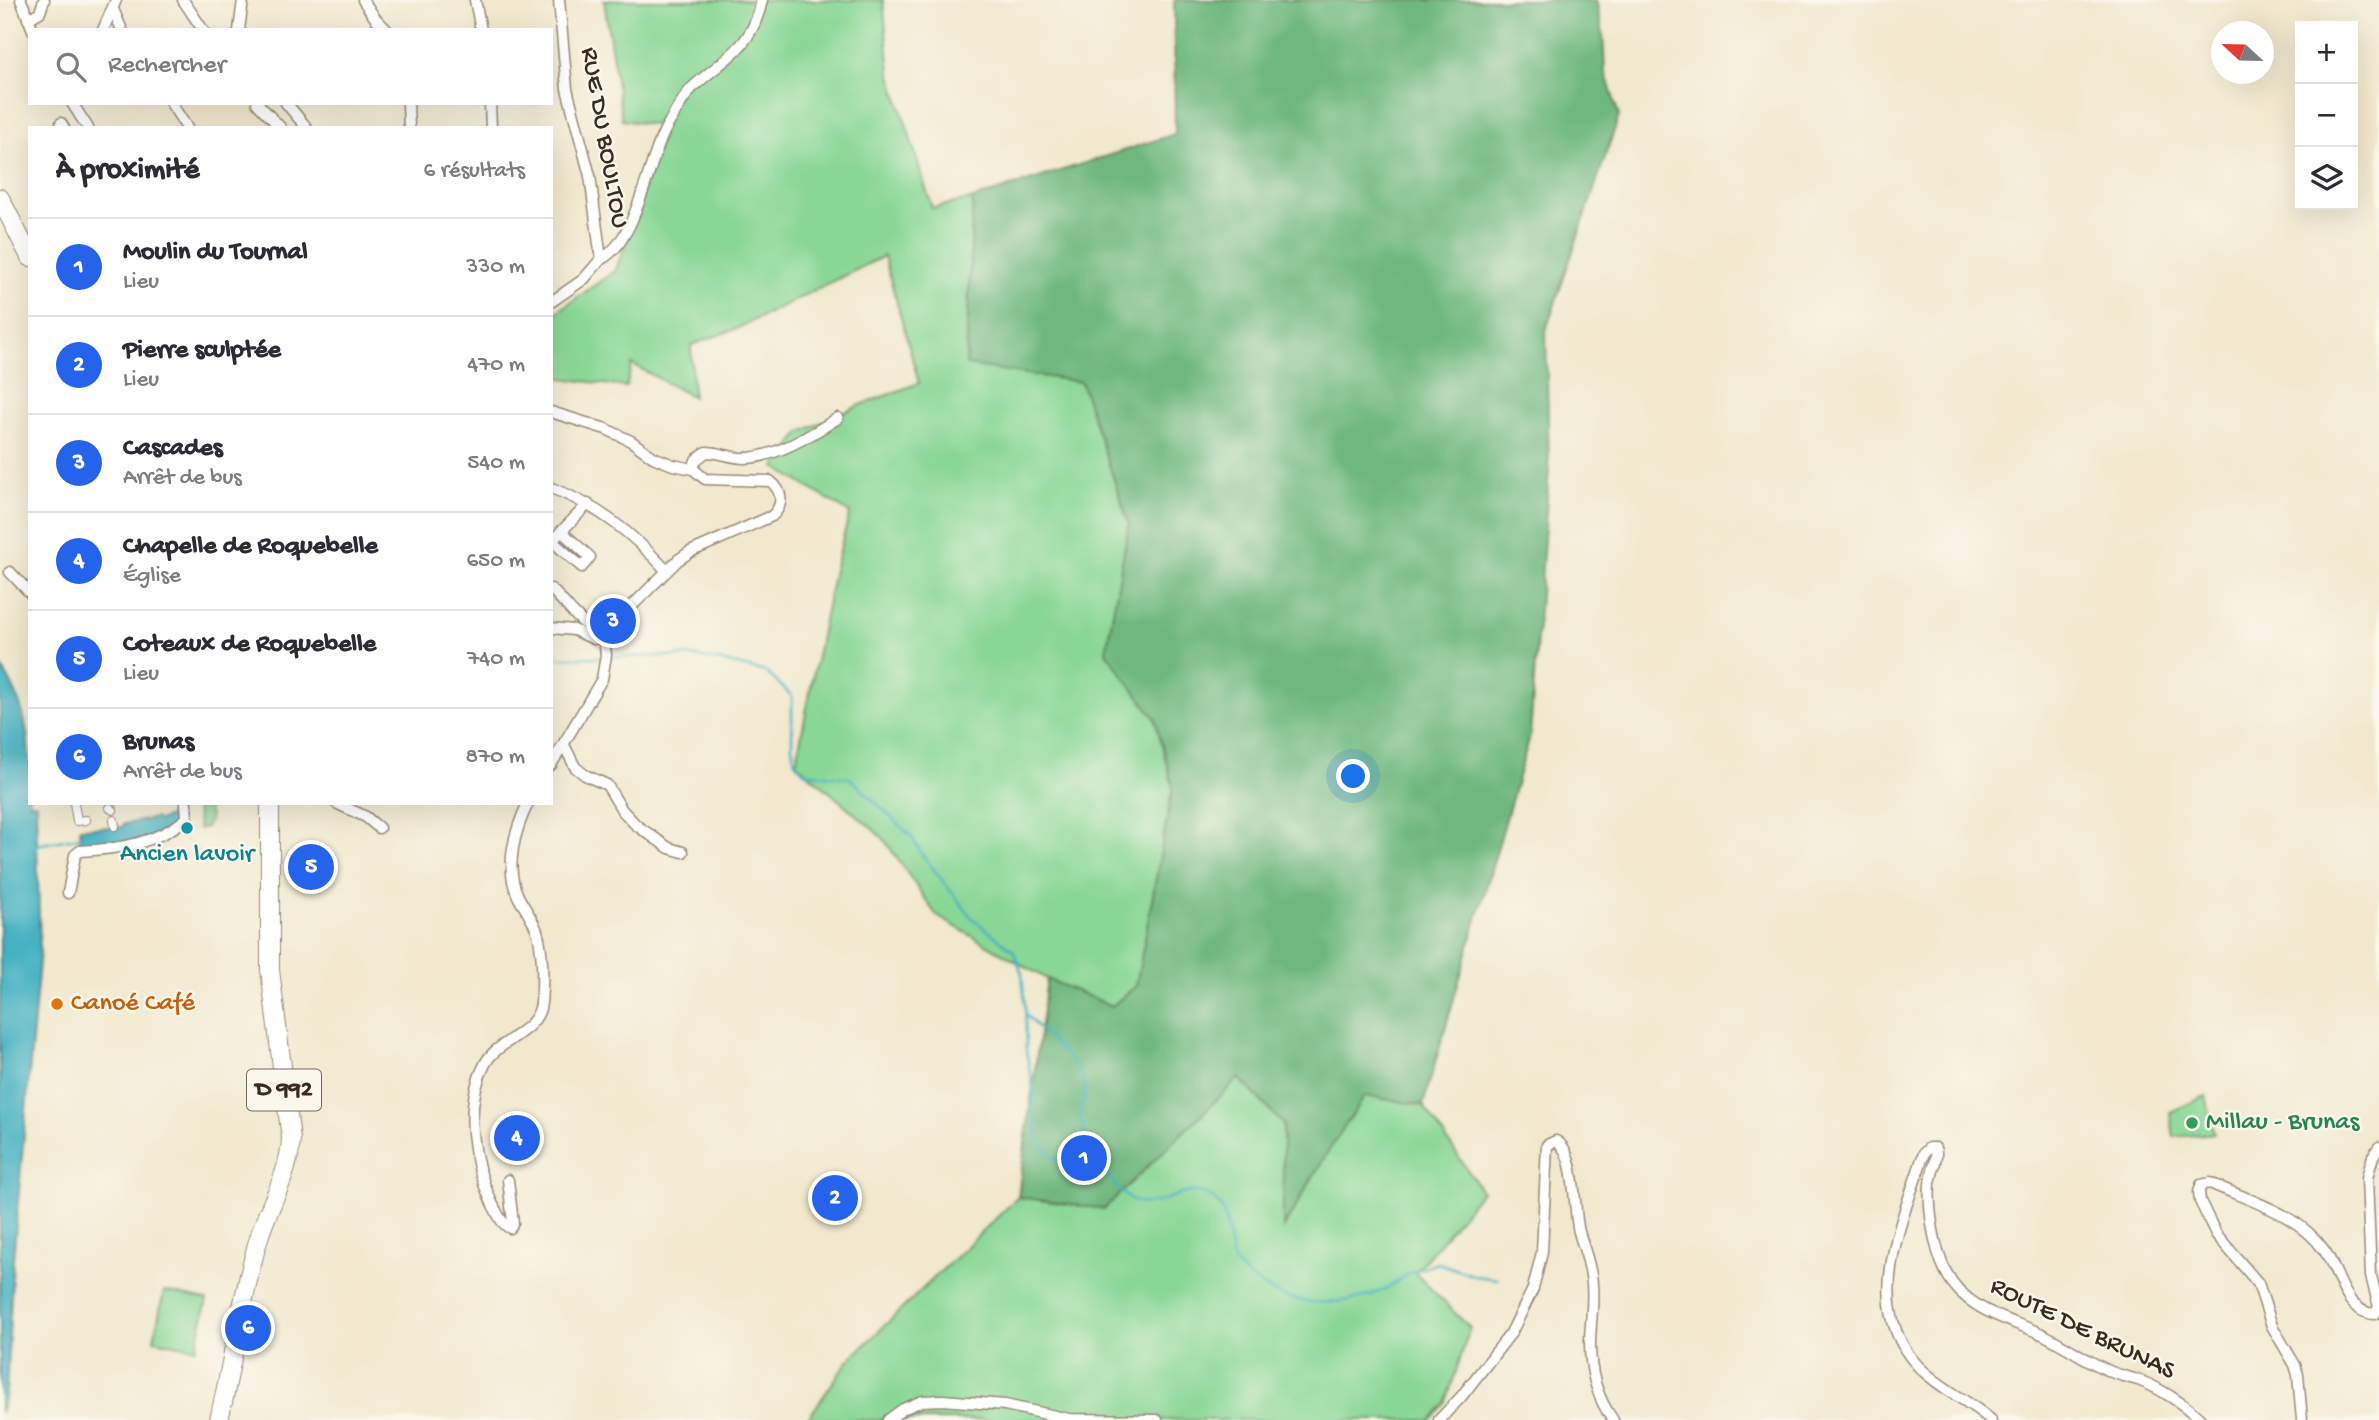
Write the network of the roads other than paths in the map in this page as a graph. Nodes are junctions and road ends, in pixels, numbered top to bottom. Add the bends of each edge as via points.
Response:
1 (183, 0) edge
2 (243, 0) edge
3 (363, 0) edge
4 (475, 0) edge
5 (559, 0) edge
6 (762, 0) edge
7 (40, 1) edge
8 (115, 4) edge
9 (26, 12) edge
10 (104, 28) edge
11 (121, 28) edge
12 (202, 28) edge
13 (239, 28) edge
14 (385, 28) edge
15 (480, 28) edge
16 (73, 105) edge
17 (80, 105) edge
18 (172, 105) edge
19 (259, 105) edge
20 (288, 105) edge
21 (408, 105) edge
22 (490, 105) edge
23 (80, 116) junction
24 (87, 126) edge
25 (186, 126) edge
26 (279, 126) edge
27 (305, 126) edge
28 (409, 126) edge
29 (491, 126) edge
30 (0, 198) edge
31 (28, 253) edge
32 (601, 259) junction
33 (553, 301) edge
34 (553, 413) edge
35 (838, 418) dead end
36 (692, 468) junction
37 (553, 489) edge
38 (588, 504) junction
39 (561, 531) dead end
40 (664, 569) junction
41 (9, 572) dead end
42 (28, 591) edge
43 (553, 591) edge
44 (553, 628) edge
45 (600, 631) junction
46 (564, 745) junction
47 (553, 762) edge
48 (75, 805) edge
49 (186, 805) edge
50 (271, 805) edge
51 (339, 805) edge
52 (527, 805) edge
53 (86, 820) dead end
54 (379, 828) dead end
55 (683, 852) dead end
56 (68, 893) dead end
57 (2379, 1147) edge
58 (508, 1180) dead end
59 (219, 1420) edge
60 (888, 1420) edge
61 (1157, 1420) edge
62 (1439, 1420) edge
63 (1613, 1420) edge
64 (1991, 1420) edge
65 (2201, 1420) edge
66 (2302, 1420) edge

1 - 12 street
2 - 13 street
3 - 14 street
4 - 15 street
5 - 32 street, RUE DU BOULTOU via 567,89 590,176
6 - 32 street via 751,34 728,60 692,88 665,129 628,226 612,254
7 - 9 street
8 - 10 street
8 - 11 street
16 - 23 street
17 - 23 street
18 - 25 street
19 - 26 street
20 - 27 street
21 - 28 street
22 - 29 street
23 - 24 street
30 - 31 main road
32 - 33 street, RUE DU BOULTOU via 584,279
34 - 36 street via 606,429 653,457
35 - 36 street via 805,439 762,455 745,458 706,453
36 - 40 street via 709,480 770,481 778,490 779,507 772,516 690,552
37 - 38 street
38 - 39 street
38 - 40 street via 613,520
40 - 45 street via 619,620
41 - 42 street
43 - 45 street via 584,623
44 - 45 street via 574,630 594,639
45 - 46 street via 606,658 602,679
46 - 47 street
46 - 55 street via 575,767 607,785 636,825 669,848
48 - 53 street via 77,821
49 - 56 street via 187,818 171,831 146,842 75,855
50 - 59 main road, D 992 via 270,970 290,1154 254,1254
51 - 54 street
52 - 58 street via 515,834 512,857 516,893 537,932 541,952 541,1004 538,1016 486,1061 475,1098 473,1129 481,1180 510,1228
57 - 66 street via 2367,1178 2371,1276 2379,1307 2375,1314 2355,1306 2326,1252 2286,1216 2210,1184 2202,1185 2199,1192 2216,1234 2258,1283 2272,1326 2295,1365
60 - 61 street via 922,1401 943,1400 1005,1405 1069,1419
62 - 63 street via 1511,1333 1534,1289 1542,1252 1547,1145 1556,1141 1570,1164 1579,1233 1590,1263 1592,1369
64 - 65 street, ROUTE DE BRUNAS via 1919,1367 1895,1334 1891,1317 1893,1260 1929,1148 1937,1153 1930,1186 1939,1257 1948,1276 1974,1304 2110,1372 2151,1386

